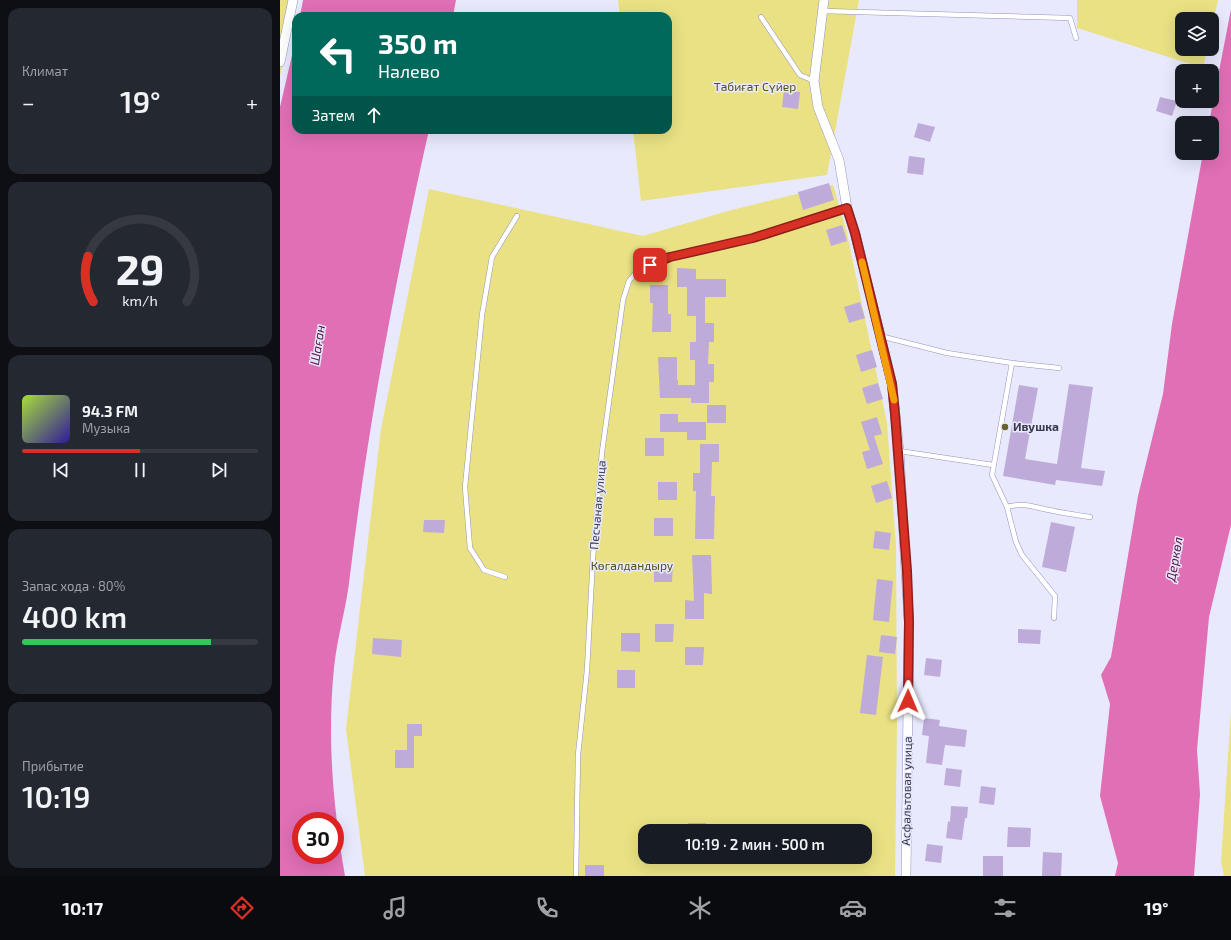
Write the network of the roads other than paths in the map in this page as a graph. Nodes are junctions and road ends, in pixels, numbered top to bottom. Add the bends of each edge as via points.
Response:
1 (293, 0) edge
2 (824, 0) edge
3 (823, 11) junction
4 (761, 17) dead end
5 (1076, 38) dead end
6 (280, 62) edge
7 (814, 81) junction
8 (847, 208) junction
9 (517, 216) dead end
10 (879, 336) junction
11 (1012, 363) junction
12 (1059, 368) dead end
13 (899, 450) junction
14 (994, 465) junction
15 (1006, 507) junction
16 (1090, 517) dead end
17 (505, 577) dead end
18 (1054, 618) dead end
19 (576, 876) edge
20 (906, 876) edge

1 - 6 street
2 - 3 street, Асфальтовая улица
3 - 5 lane via 1070,18
3 - 7 street, Асфальтовая улица
4 - 7 lane via 800,75
7 - 8 street, Асфальтовая улица via 818,107 839,160
8 - 10 street, Асфальтовая улица
8 - 19 lane, Песчаная улица via 753,238 670,257 640,268 629,281 623,300 602,452 596,519 587,670 578,754
9 - 17 lane via 492,257 482,315 465,487 470,548 484,570
10 - 11 lane via 948,353
10 - 13 street, Асфальтовая улица via 892,384
11 - 12 lane
11 - 14 lane
13 - 14 lane
13 - 20 street, Асфальтовая улица via 909,622
14 - 15 lane via 992,475
15 - 16 lane via 1017,504 1031,505
15 - 18 lane via 1022,555 1055,596

